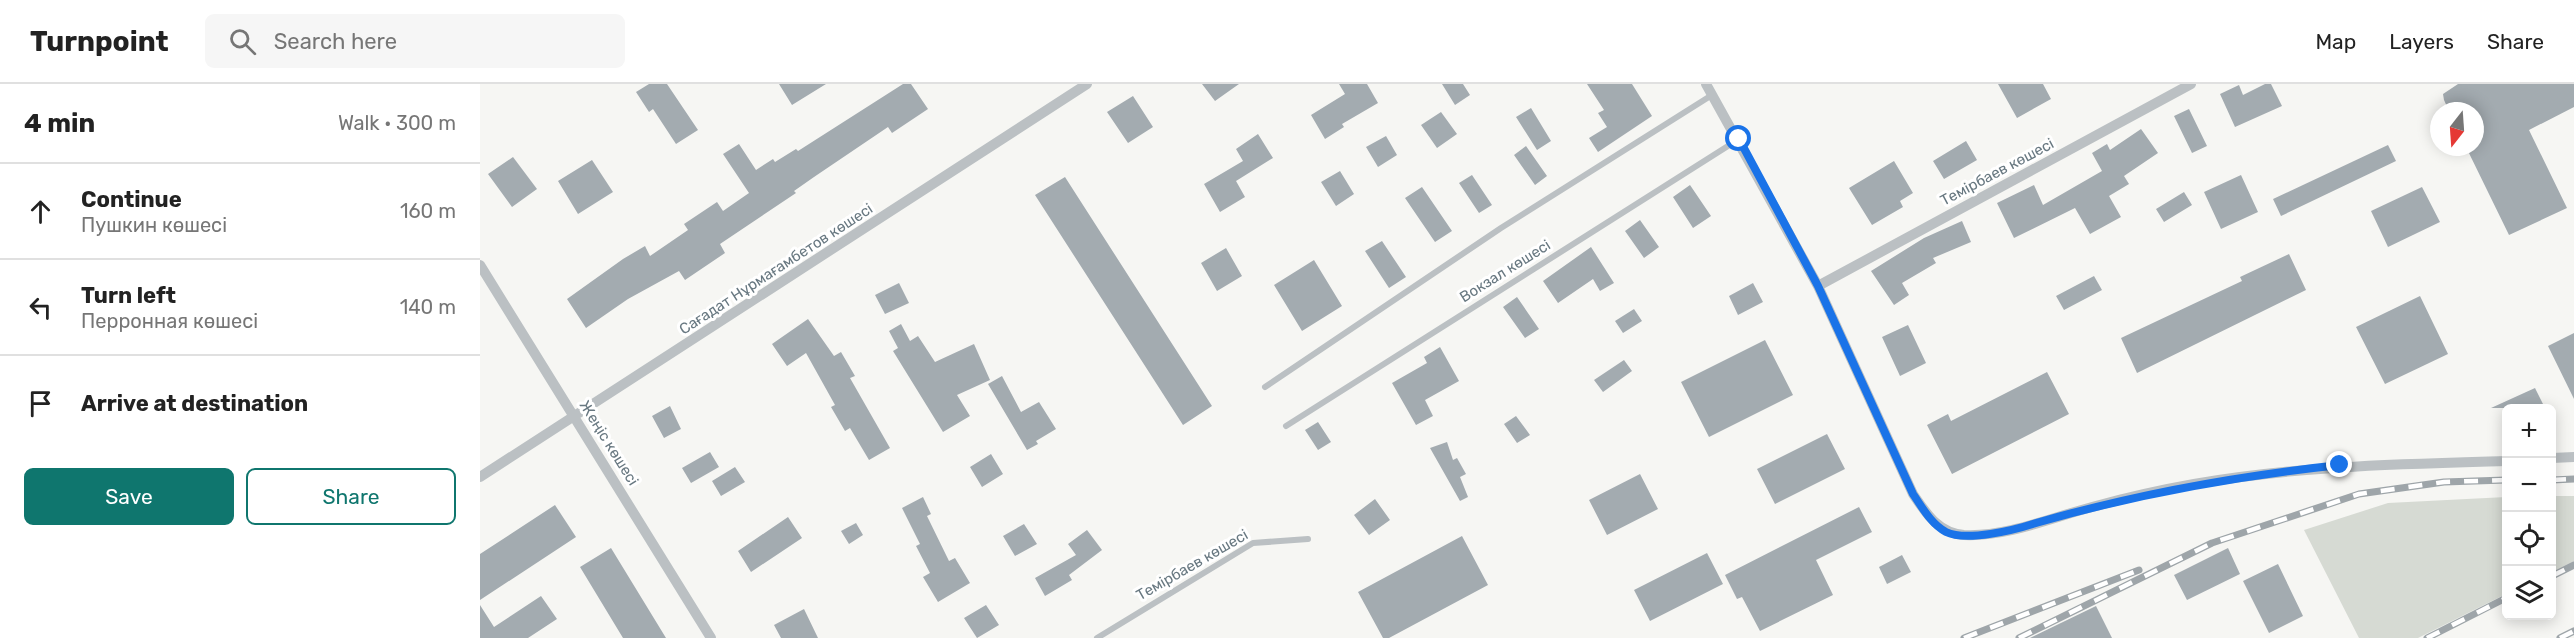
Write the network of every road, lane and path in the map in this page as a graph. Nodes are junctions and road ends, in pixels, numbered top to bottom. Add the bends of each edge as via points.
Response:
1 (1087, 84) edge
2 (1706, 84) edge
3 (2191, 84) edge
4 (1712, 95) junction
5 (1739, 139) junction
6 (480, 265) edge
7 (1818, 286) junction
8 (1265, 387) dead end
9 (575, 416) junction
10 (1286, 426) dead end
11 (2574, 457) edge
12 (2556, 458) edge
13 (2502, 461) edge
14 (480, 477) edge
15 (1308, 539) dead end
16 (711, 638) edge
17 (1097, 638) edge

1 - 9 street, Сағадат Нұрмағамбетов көшесі
2 - 4 street
3 - 7 street, Темірбаев көшесі
4 - 5 street
4 - 8 street via 1501,228
5 - 7 street
5 - 10 street, Вокзал көшесі
6 - 9 street, Жеңіс көшесі
7 - 13 street via 1913,494 1927,515 1946,532 1981,534 2020,528 2182,487 2276,472 2340,465
9 - 14 street, Сағадат Нұрмағамбетов көшесі
9 - 16 street, Жеңіс көшесі
11 - 12 street
15 - 17 street, Темірбаев көшесі via 1253,543

